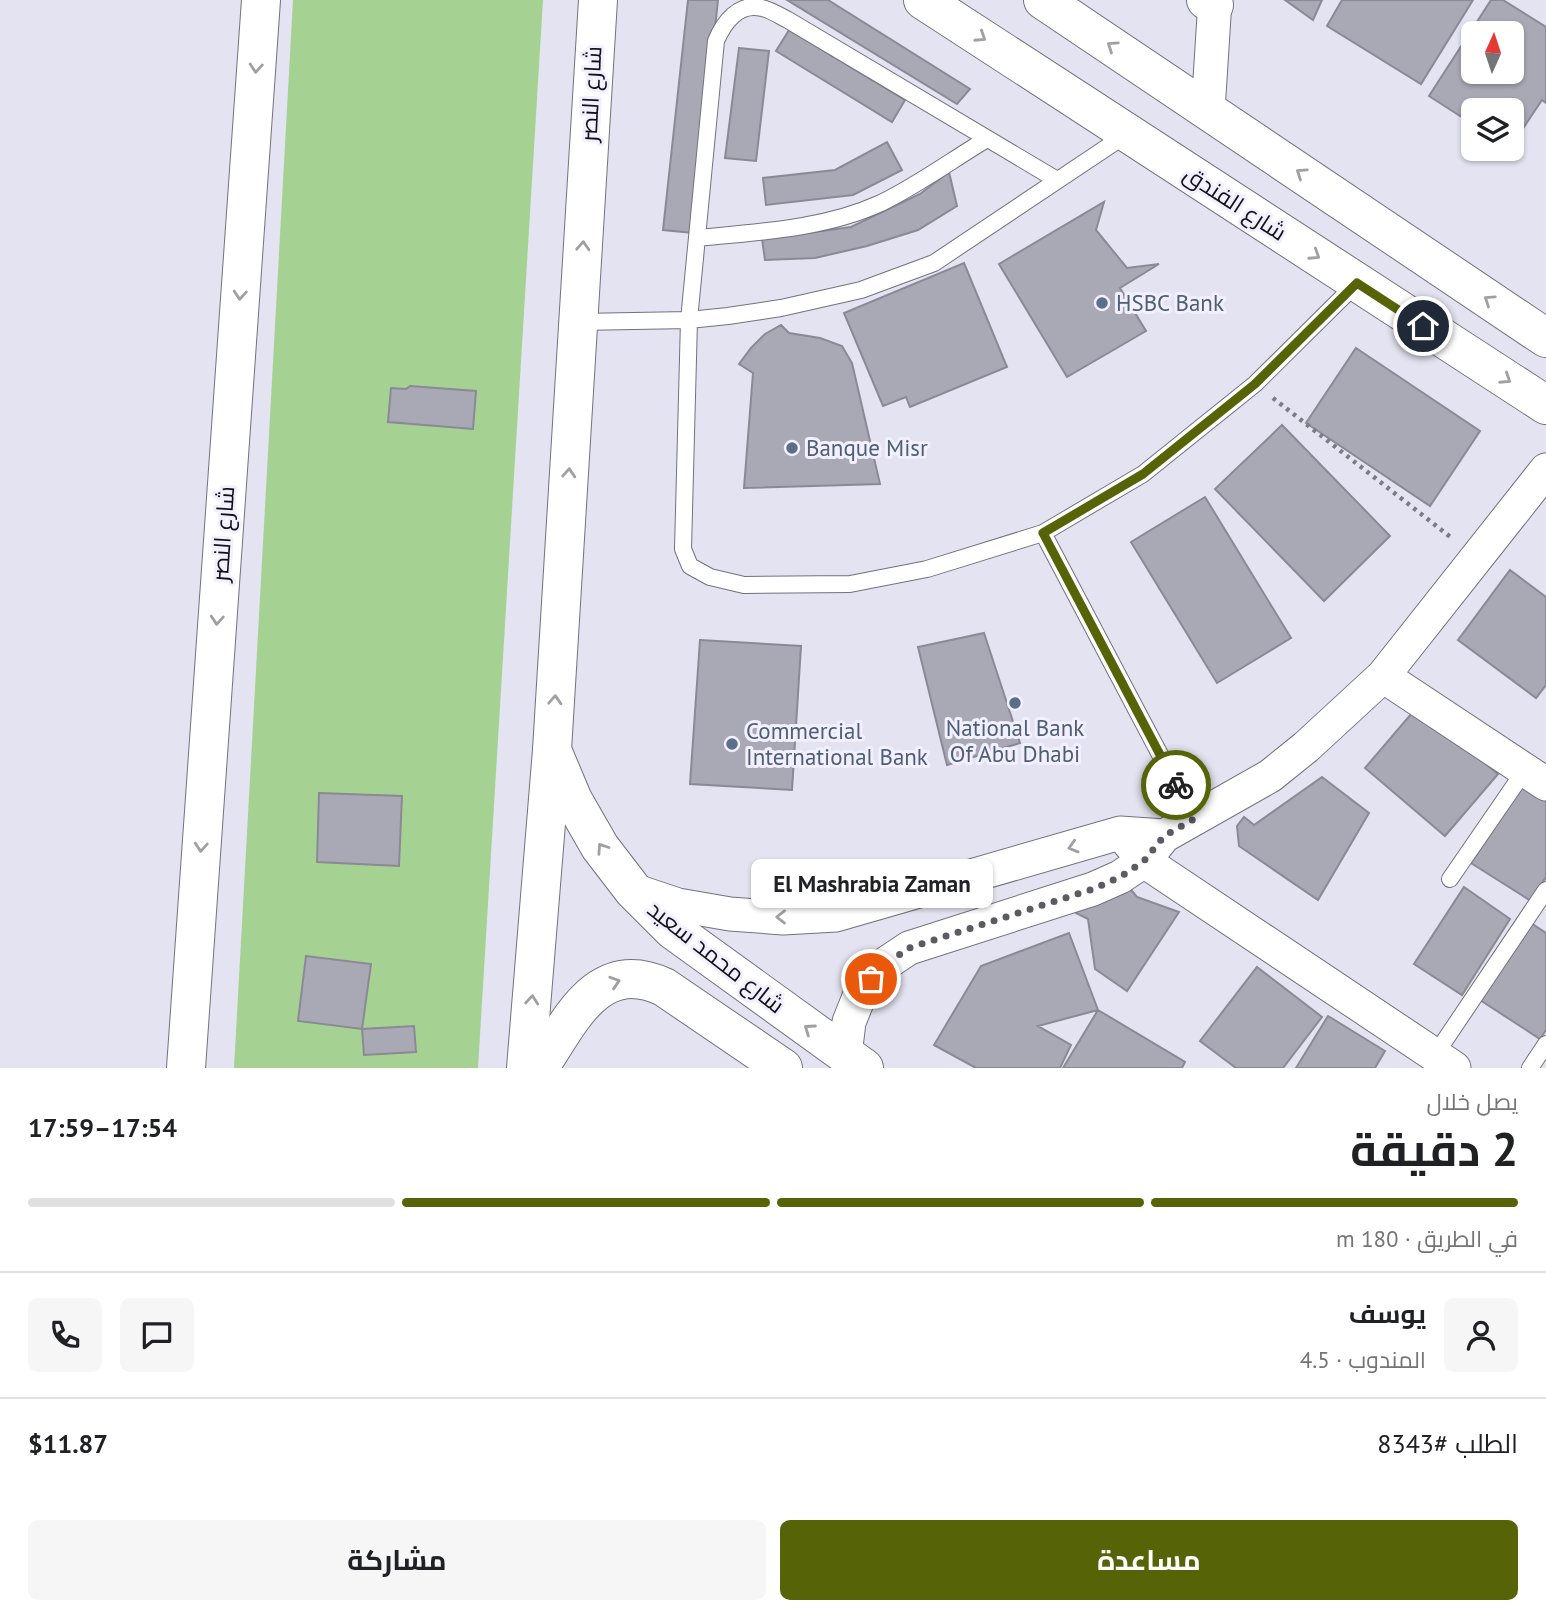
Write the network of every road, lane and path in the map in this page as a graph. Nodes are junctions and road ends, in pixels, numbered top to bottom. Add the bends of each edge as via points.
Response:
1 (261, 0) edge
2 (618, 0) edge
3 (923, 0) edge
4 (1042, 0) edge
5 (1212, 2) edge
6 (596, 18) edge
7 (1208, 111) junction
8 (1129, 133) junction
9 (987, 139) junction
10 (1057, 180) junction
11 (697, 238) junction
12 (1357, 283) junction
13 (689, 320) junction
14 (578, 322) junction
15 (1546, 338) edge
16 (1255, 384) junction
17 (1546, 405) edge
18 (1546, 470) edge
19 (1043, 533) junction
20 (1477, 558) junction
21 (1383, 676) junction
22 (552, 750) junction
23 (1535, 777) edge
24 (1194, 819) junction
25 (1154, 848) junction
26 (1450, 878) dead end
27 (633, 890) junction
28 (1546, 890) edge
29 (1546, 1044) edge
30 (855, 1062) edge
31 (1444, 1062) edge
32 (186, 1068) edge
33 (526, 1068) edge
34 (539, 1068) edge
35 (783, 1068) edge
36 (1530, 1068) edge

1 -> 32 street, شارع النصر
2 - 6 street
3 -> 8 street, شارع الفندق
7 -> 4 street
5 - 7 street
14 -> 6 street, شارع النصر
15 -> 7 street
8 - 10 lane
8 -> 12 street, شارع الفندق
9 - 10 lane
9 - 11 lane via 881,203 831,220
9 - 11 lane via 788,20 761,7 738,11 723,23 716,41
10 - 13 lane via 934,263 861,290 781,308
11 - 13 lane
12 - 16 lane
12 -> 17 street, شارع الفندق
13 - 14 lane
13 - 19 lane via 684,549 690,566 710,578 744,585 850,584 927,569
22 -> 14 street, شارع النصر
16 - 19 lane via 1143,474
16 - 20 path
18 - 20 street
19 - 24 lane
20 - 21 street
21 - 23 street
21 - 24 street via 1270,776
27 -> 22 street, شارع محمد سعيد via 579,812
33 -> 22 street, شارع النصر
23 - 26 lane
24 - 25 street
25 -> 27 street via 1120,834 835,915 730,915
25 - 30 street via 1120,877 1093,889 909,948 882,967 861,992 849,1022
25 - 31 street
30 -> 27 street, شارع محمد سعيد via 684,938
28 - 31 lane
29 - 36 lane
34 -> 35 street via 589,997 608,983 637,978 664,987

